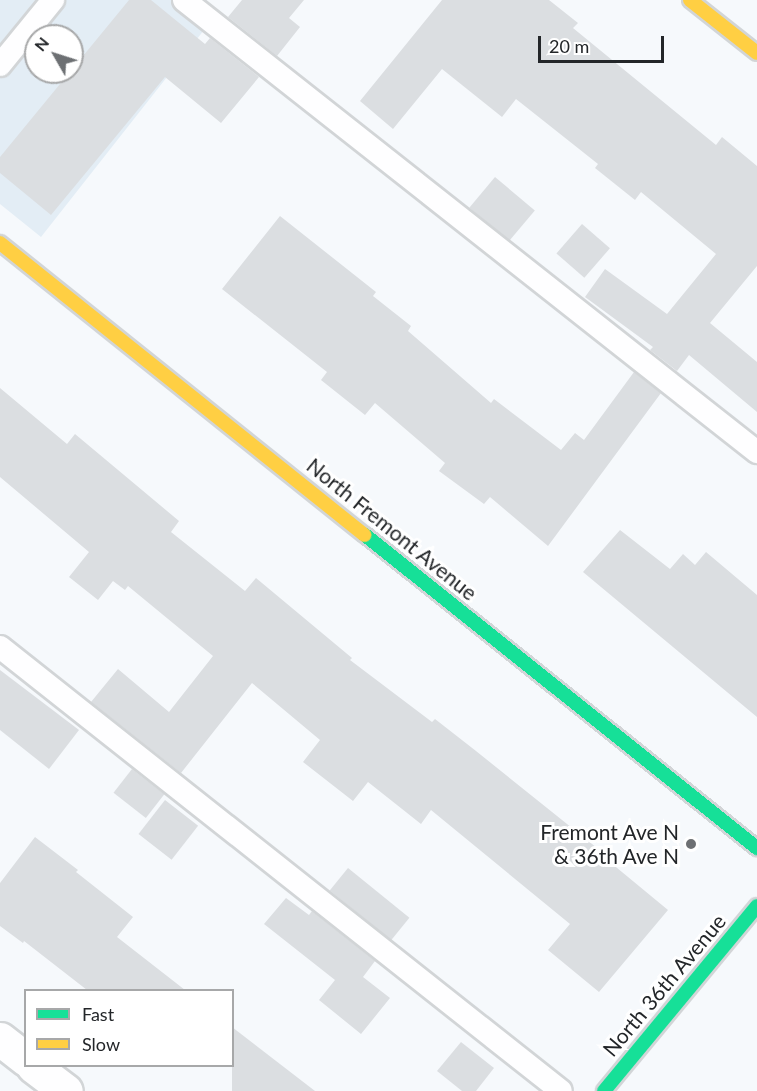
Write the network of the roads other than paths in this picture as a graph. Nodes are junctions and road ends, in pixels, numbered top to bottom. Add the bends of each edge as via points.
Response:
1 (53, 0) edge
2 (184, 0) edge
3 (690, 0) edge
4 (757, 53) edge
5 (0, 65) edge
6 (0, 243) edge
7 (757, 452) edge
8 (0, 647) edge
9 (757, 848) edge
10 (757, 906) edge
11 (0, 1039) edge
12 (24, 1057) edge
13 (36, 1067) edge
14 (66, 1091) edge
15 (561, 1091) edge
16 (604, 1091) edge

1 - 5 lane
2 - 7 lane
3 - 4 street
6 - 9 street, North Fremont Avenue
8 - 15 lane
10 - 16 street, North 36th Avenue
11 - 12 street
13 - 14 street

